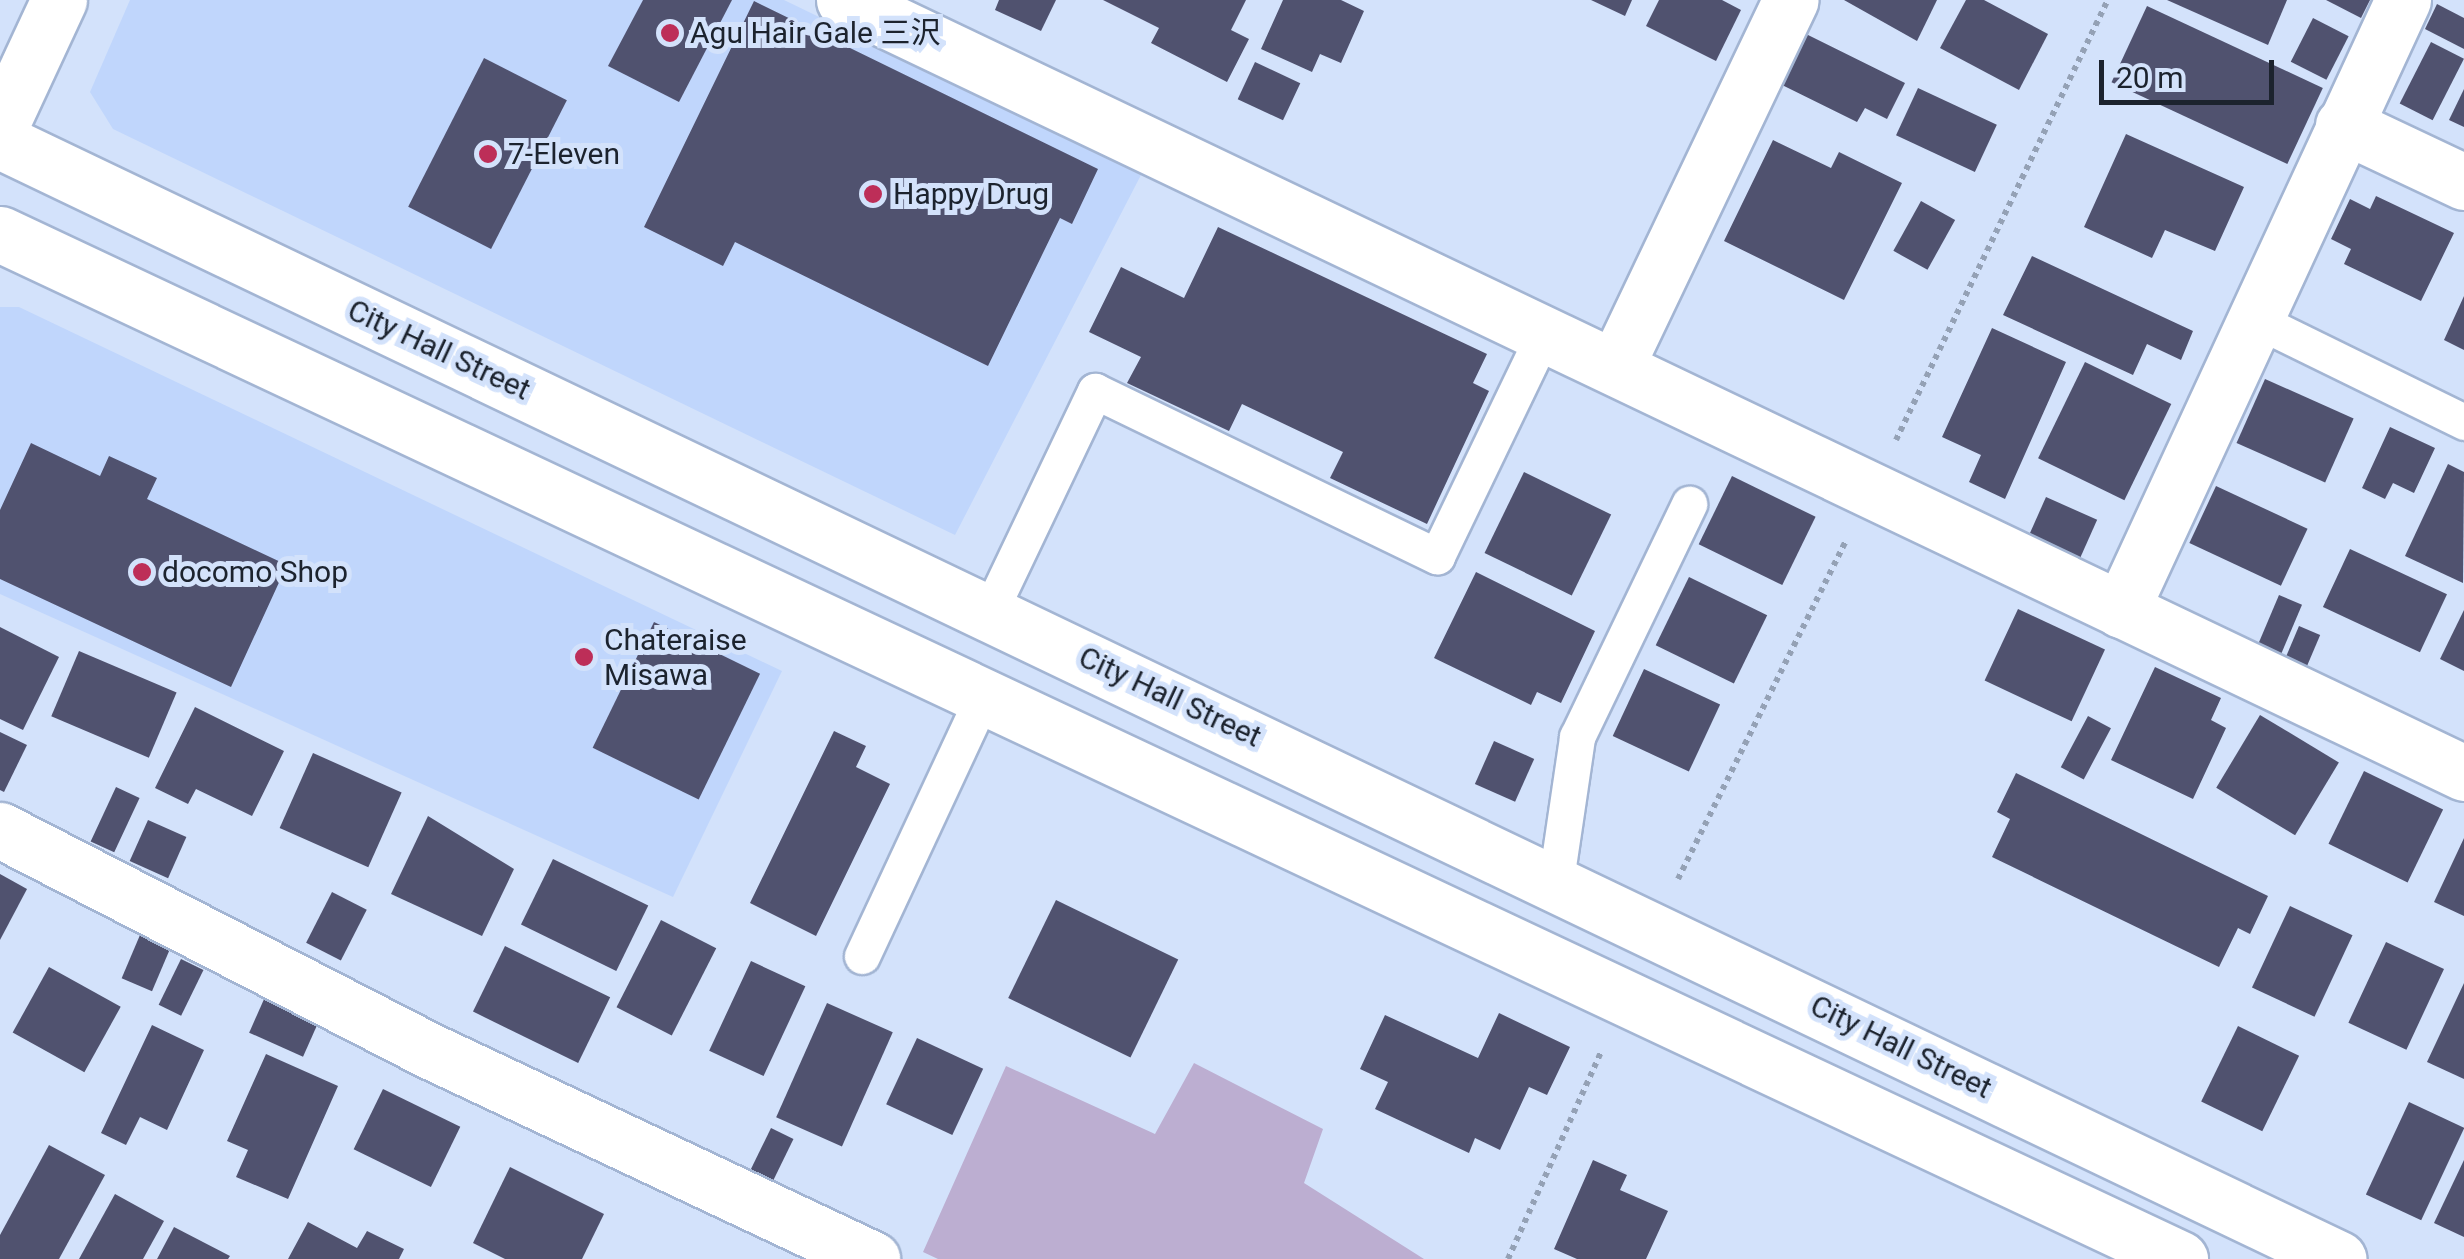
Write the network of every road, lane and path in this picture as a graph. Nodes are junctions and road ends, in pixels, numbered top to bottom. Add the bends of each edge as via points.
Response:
1 (59, 0) edge
2 (844, 0) edge
3 (1790, 0) edge
4 (2108, 0) edge
5 (2404, 0) edge
6 (2343, 125) junction
7 (0, 127) edge
8 (0, 140) edge
9 (2464, 182) edge
10 (0, 234) edge
11 (2254, 319) junction
12 (1546, 332) junction
13 (1618, 364) junction
14 (2464, 422) edge
15 (1870, 492) junction
16 (1689, 504) dead end
17 (2122, 610) junction
18 (990, 612) junction
19 (985, 692) junction
20 (2464, 773) edge
21 (0, 830) edge
22 (1556, 880) junction
23 (1654, 928) junction
24 (862, 956) dead end
25 (1627, 993) junction
26 (872, 1259) edge
27 (1508, 1259) edge
28 (2180, 1259) edge
29 (2338, 1259) edge

1 - 7 street
2 - 12 street
3 - 13 street
4 - 15 path
5 - 6 street
6 - 9 street
6 - 11 street
8 - 18 street, City Hall Street
10 - 19 street
11 - 14 lane
11 - 17 street
12 - 13 street
12 - 18 lane via 1437,556 1095,391
13 - 15 street
15 - 17 street
15 - 23 path
16 - 22 lane via 1577,737
17 - 20 street
18 - 22 street, City Hall Street
19 - 24 lane
19 - 25 street
21 - 26 street via 428,1050
22 - 23 street, City Hall Street
23 - 29 street, City Hall Street
25 - 27 path
25 - 28 street

